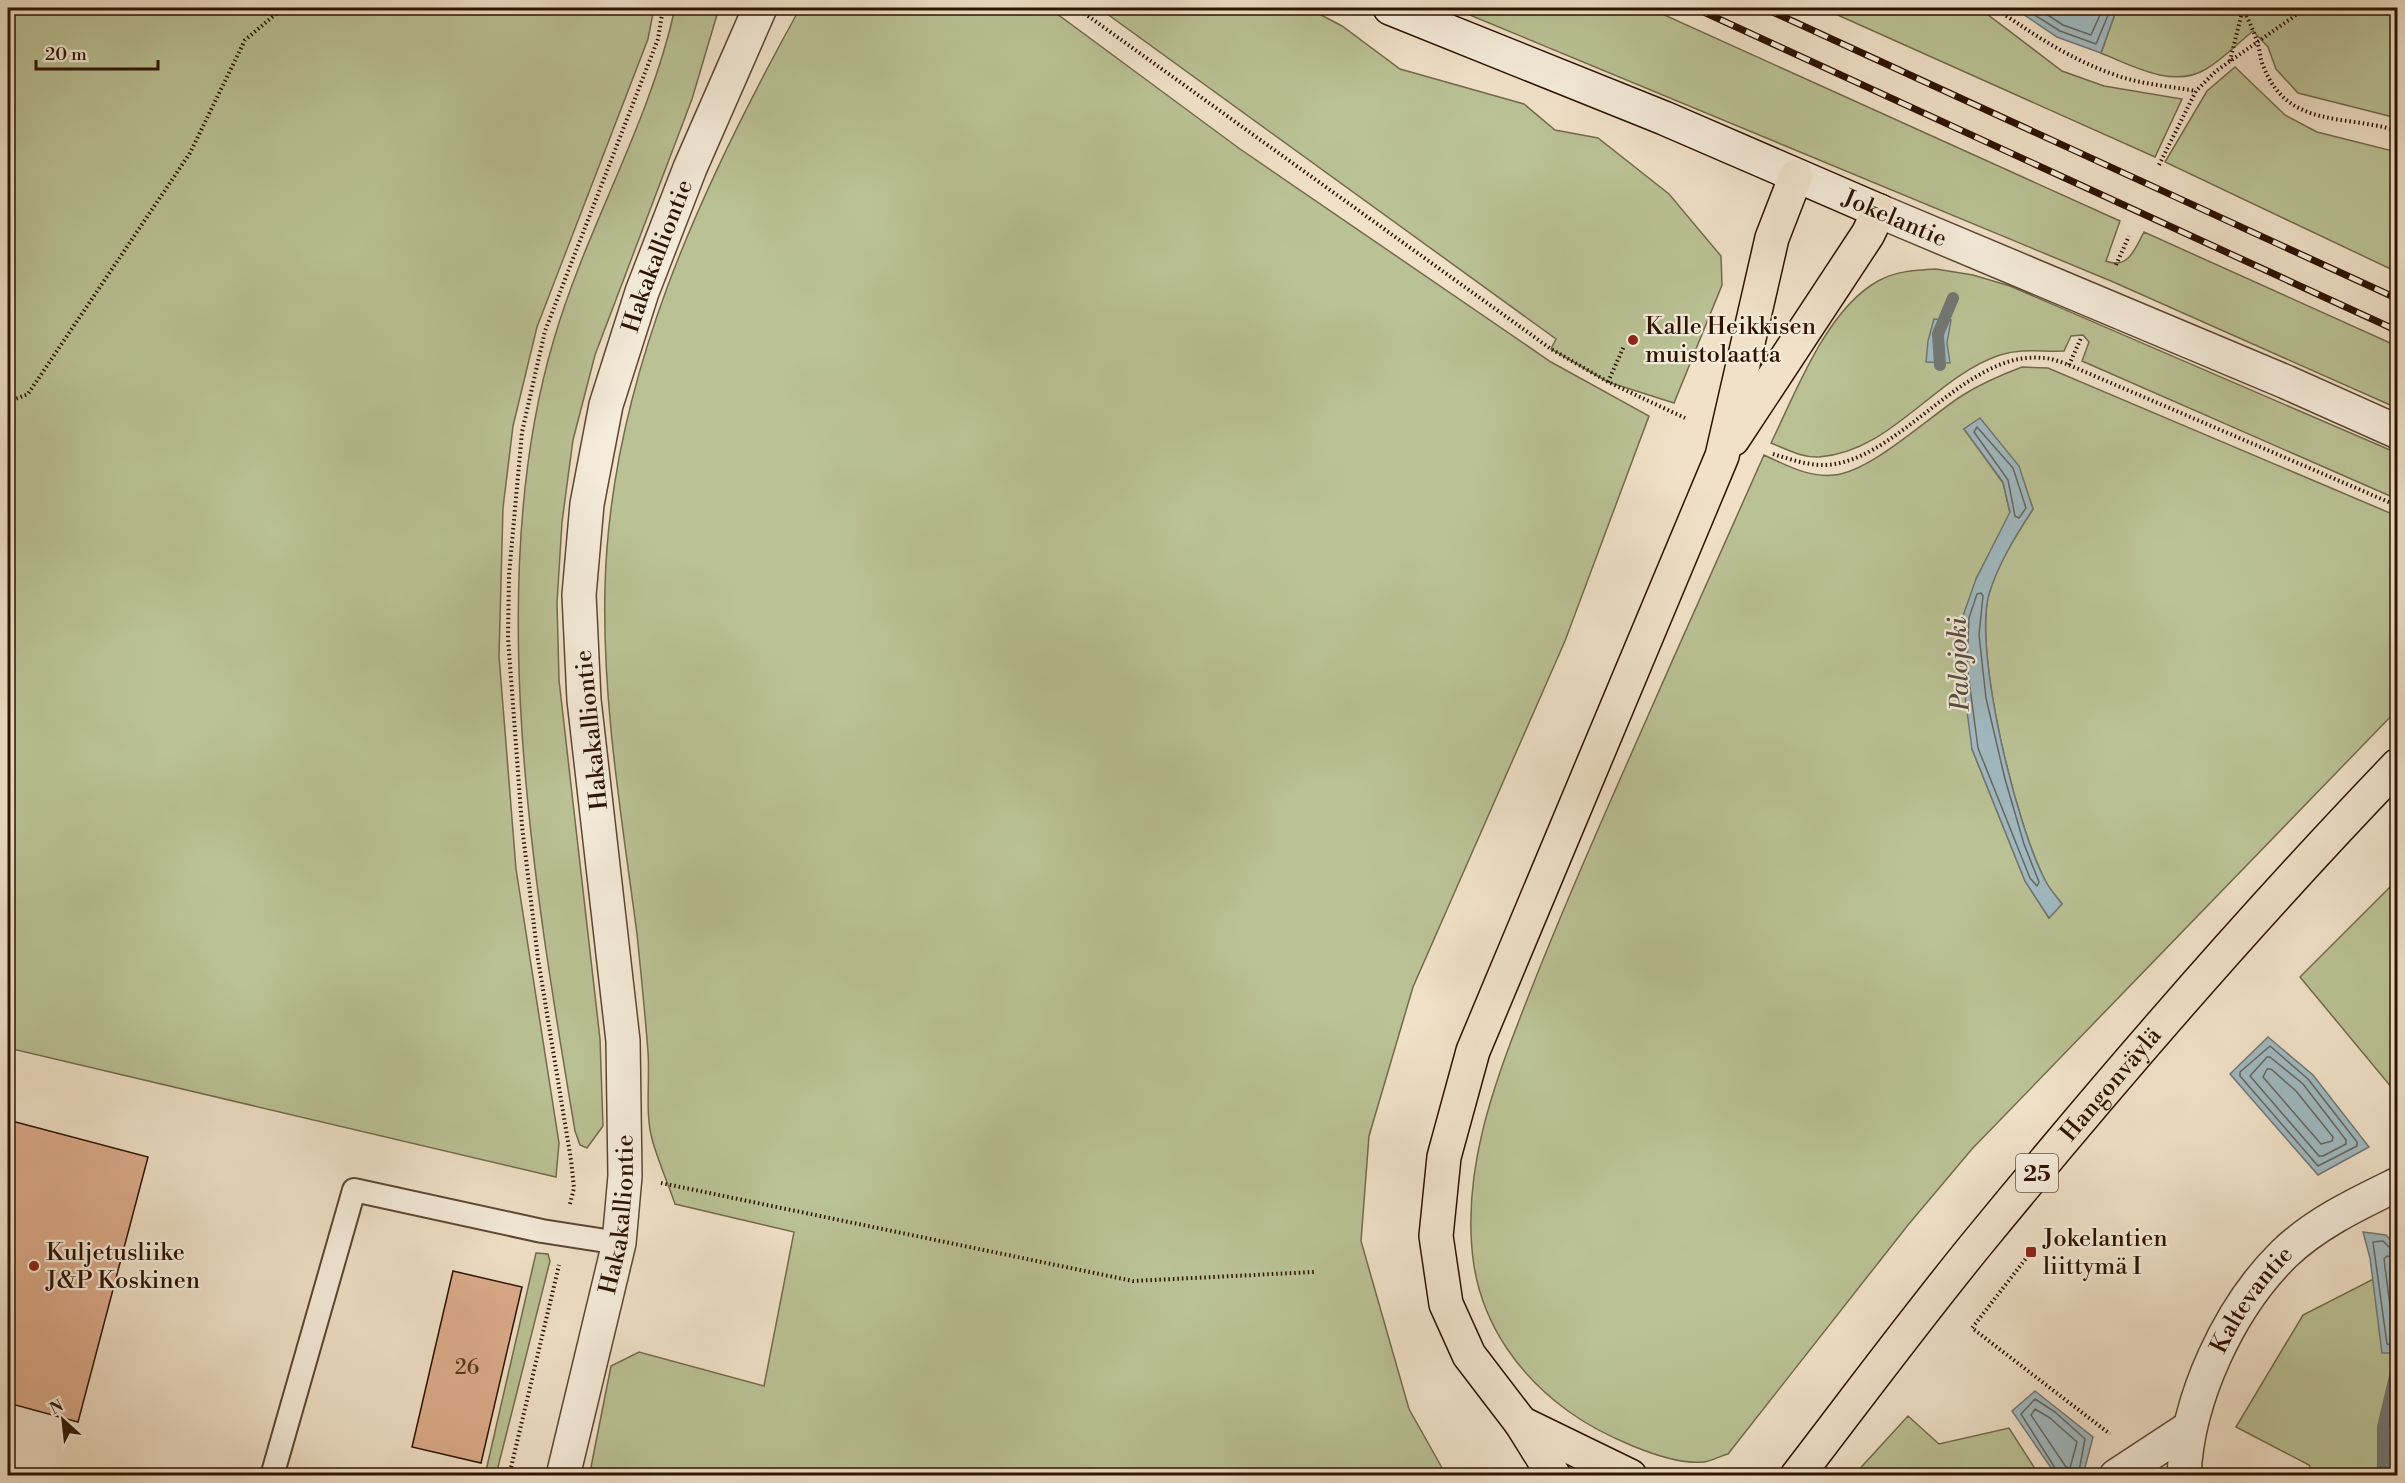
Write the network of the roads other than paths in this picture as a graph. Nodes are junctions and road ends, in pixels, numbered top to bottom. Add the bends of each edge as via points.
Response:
1 (760, 8) edge
2 (1390, 8) edge
3 (1796, 176) junction
4 (1879, 211) junction
5 (2397, 432) edge
6 (1722, 456) junction
7 (2397, 765) edge
8 (2397, 1184) edge
9 (619, 1243) junction
10 (1521, 1423) junction
11 (2189, 1428) junction
12 (2129, 1467) edge
13 (272, 1476) edge
14 (563, 1476) edge
15 (1554, 1476) edge
16 (1630, 1476) edge
17 (1797, 1476) edge
18 (2184, 1476) edge

1 - 9 street, Hakakalliontie via 690,168 642,292 606,405 587,504 579,595 584,700 623,1041 625,1176
2 - 3 street, Jokelantie via 1664,118
3 - 4 street, Jokelantie
3 - 6 highway via 1772,238
4 - 5 street, Jokelantie
4 - 6 highway via 1868,234
6 - 10 highway via 1473,1051 1444,1157 1436,1236 1446,1304 1468,1355
7 - 17 highway, Hangonväylä / 25 via 2288,879 2162,1023 1974,1248
8 - 11 street, Kaltevantie via 2333,1217 2285,1253 2246,1301 2219,1349
9 - 13 lane via 542,1231 354,1190
9 - 14 street, Hakakalliontie
10 - 15 highway
10 - 16 highway
11 - 12 street
11 - 18 street, Kaltevantie

